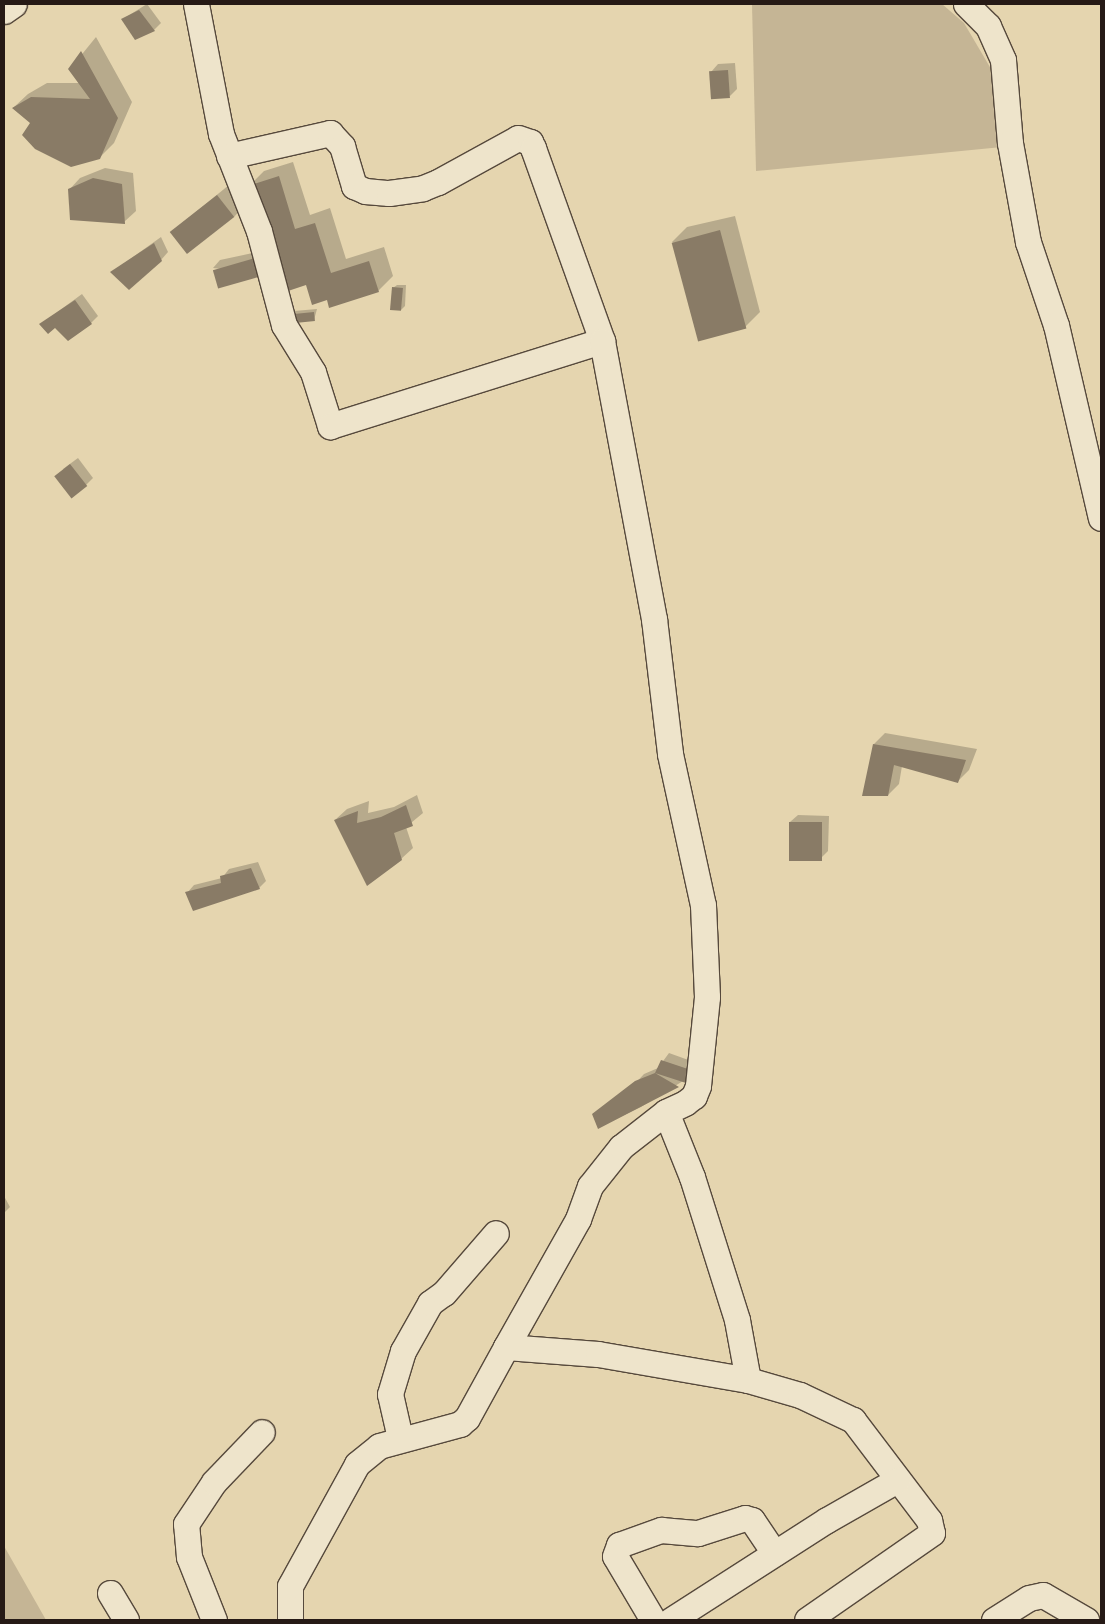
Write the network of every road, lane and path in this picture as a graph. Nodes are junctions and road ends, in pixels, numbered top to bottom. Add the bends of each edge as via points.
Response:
1 (14, 4) edge
2 (196, 4) edge
3 (966, 4) edge
4 (4, 11) edge
5 (229, 156) junction
6 (602, 341) junction
7 (1101, 518) edge
8 (666, 1112) junction
9 (496, 1233) dead end
10 (506, 1347) junction
11 (748, 1380) junction
12 (262, 1432) dead end
13 (400, 1438) junction
14 (897, 1480) junction
15 (774, 1553) junction
16 (110, 1593) dead end
17 (126, 1620) edge
18 (214, 1620) edge
19 (290, 1620) edge
20 (653, 1620) edge
21 (671, 1620) edge
22 (807, 1620) edge
23 (994, 1620) edge
24 (1086, 1620) edge

1 - 4 street
2 - 5 street via 219,125
3 - 7 street via 988,26 1003,60 1010,143 1028,242 1056,325
5 - 6 street via 330,132 342,146 354,186 365,191 405,192 438,182 512,140 524,138 533,148
5 - 6 street via 259,231 284,325 314,372 330,426
6 - 8 street via 654,619 670,754 703,905 707,997 698,1086 694,1096
8 - 10 street via 621,1146 590,1186 578,1219
8 - 11 street via 692,1177 737,1320
9 - 13 street via 444,1293 430,1303 403,1351 390,1394
10 - 11 street via 598,1354
10 - 13 street via 467,1418 451,1428
11 - 14 street via 800,1395 853,1420
12 - 18 street via 214,1482 186,1524 189,1557
13 - 19 street via 379,1446 357,1464 290,1586
14 - 15 street
14 - 22 street via 929,1520 932,1533
15 - 20 street via 752,1520 745,1518 698,1533 661,1530 619,1545 616,1556
15 - 21 street
16 - 17 street
23 - 24 street via 1029,1598 1043,1595

